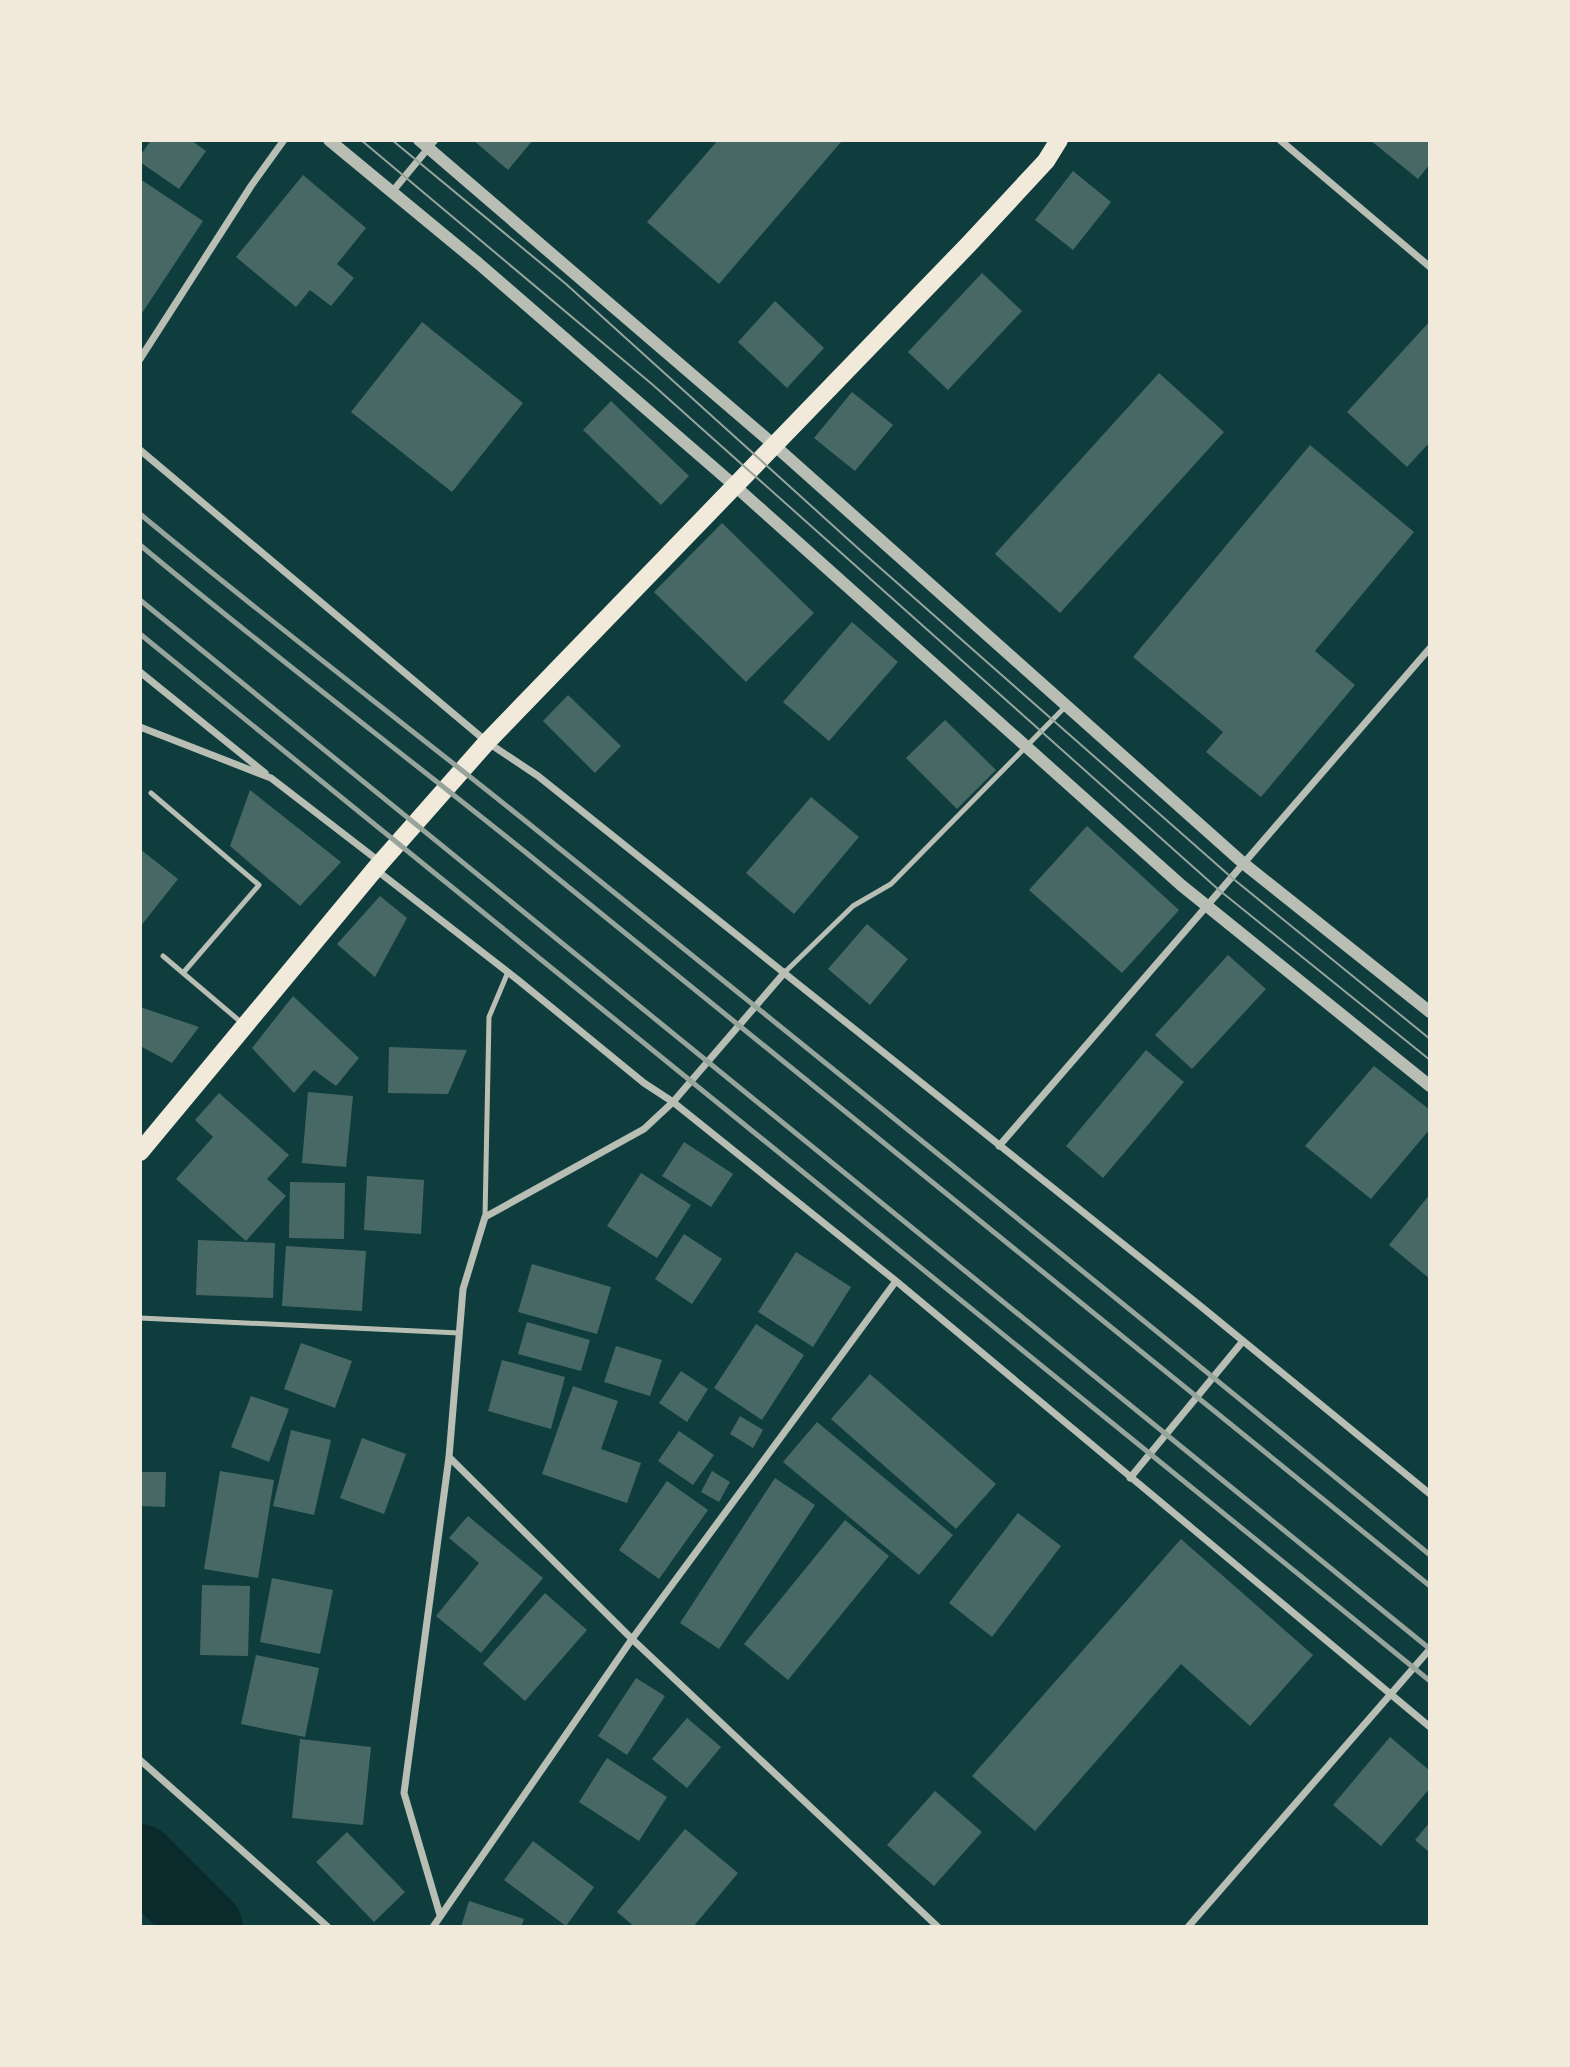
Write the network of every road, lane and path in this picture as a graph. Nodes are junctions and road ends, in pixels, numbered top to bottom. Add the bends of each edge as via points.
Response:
1 (284, 140) edge
2 (329, 140) edge
3 (1059, 140) edge
4 (1280, 140) edge
5 (427, 143) edge
6 (392, 192) junction
7 (1430, 267) edge
8 (140, 359) edge
9 (774, 446) junction
10 (140, 450) edge
11 (735, 486) junction
12 (1430, 648) edge
13 (140, 672) edge
14 (1066, 705) junction
15 (140, 727) edge
16 (487, 742) junction
17 (1027, 746) junction
18 (271, 778) junction
19 (151, 793) dead end
20 (1243, 863) junction
21 (378, 865) junction
22 (1206, 905) junction
23 (163, 956) dead end
24 (509, 972) junction
25 (785, 972) junction
26 (183, 974) junction
27 (1430, 1012) edge
28 (245, 1026) junction
29 (1430, 1086) edge
30 (673, 1102) junction
31 (999, 1146) junction
32 (140, 1152) edge
33 (485, 1217) junction
34 (895, 1281) junction
35 (140, 1318) edge
36 (459, 1333) junction
37 (1243, 1341) junction
38 (449, 1457) junction
39 (1130, 1478) junction
40 (1430, 1494) edge
41 (632, 1639) junction
42 (1430, 1649) edge
43 (1389, 1695) junction
44 (1430, 1727) edge
45 (140, 1760) edge
46 (440, 1915) junction
47 (328, 1927) edge
48 (433, 1927) edge
49 (938, 1927) edge
50 (1188, 1927) edge

1 - 8 street
2 - 6 street
3 - 9 main road via 1038,171
4 - 7 street
5 - 6 street
5 - 9 street
6 - 11 street
9 - 11 main road
9 - 14 street
10 - 16 street
11 - 16 main road
11 - 17 street
12 - 20 street
13 - 18 street
14 - 17 lane
14 - 20 street
15 - 18 street
16 - 21 main road
16 - 25 street via 538,776
17 - 22 street
17 - 25 lane via 891,884 853,906
18 - 21 street
19 - 26 lane via 259,885
20 - 22 street
20 - 27 street
21 - 24 street
21 - 28 main road
22 - 29 street
22 - 31 street
23 - 26 lane
24 - 30 street
24 - 33 lane via 489,1017
25 - 30 street
25 - 31 street
26 - 28 lane
28 - 32 main road
30 - 33 street via 644,1129
30 - 34 street
31 - 37 street
33 - 36 street via 463,1289
34 - 39 street
34 - 41 street
35 - 36 lane
36 - 38 street
37 - 39 street
37 - 40 street
38 - 41 street
38 - 46 street via 404,1793
39 - 43 street
41 - 46 street
41 - 49 street
42 - 43 street
43 - 44 street
43 - 50 street
45 - 47 street
46 - 48 street

